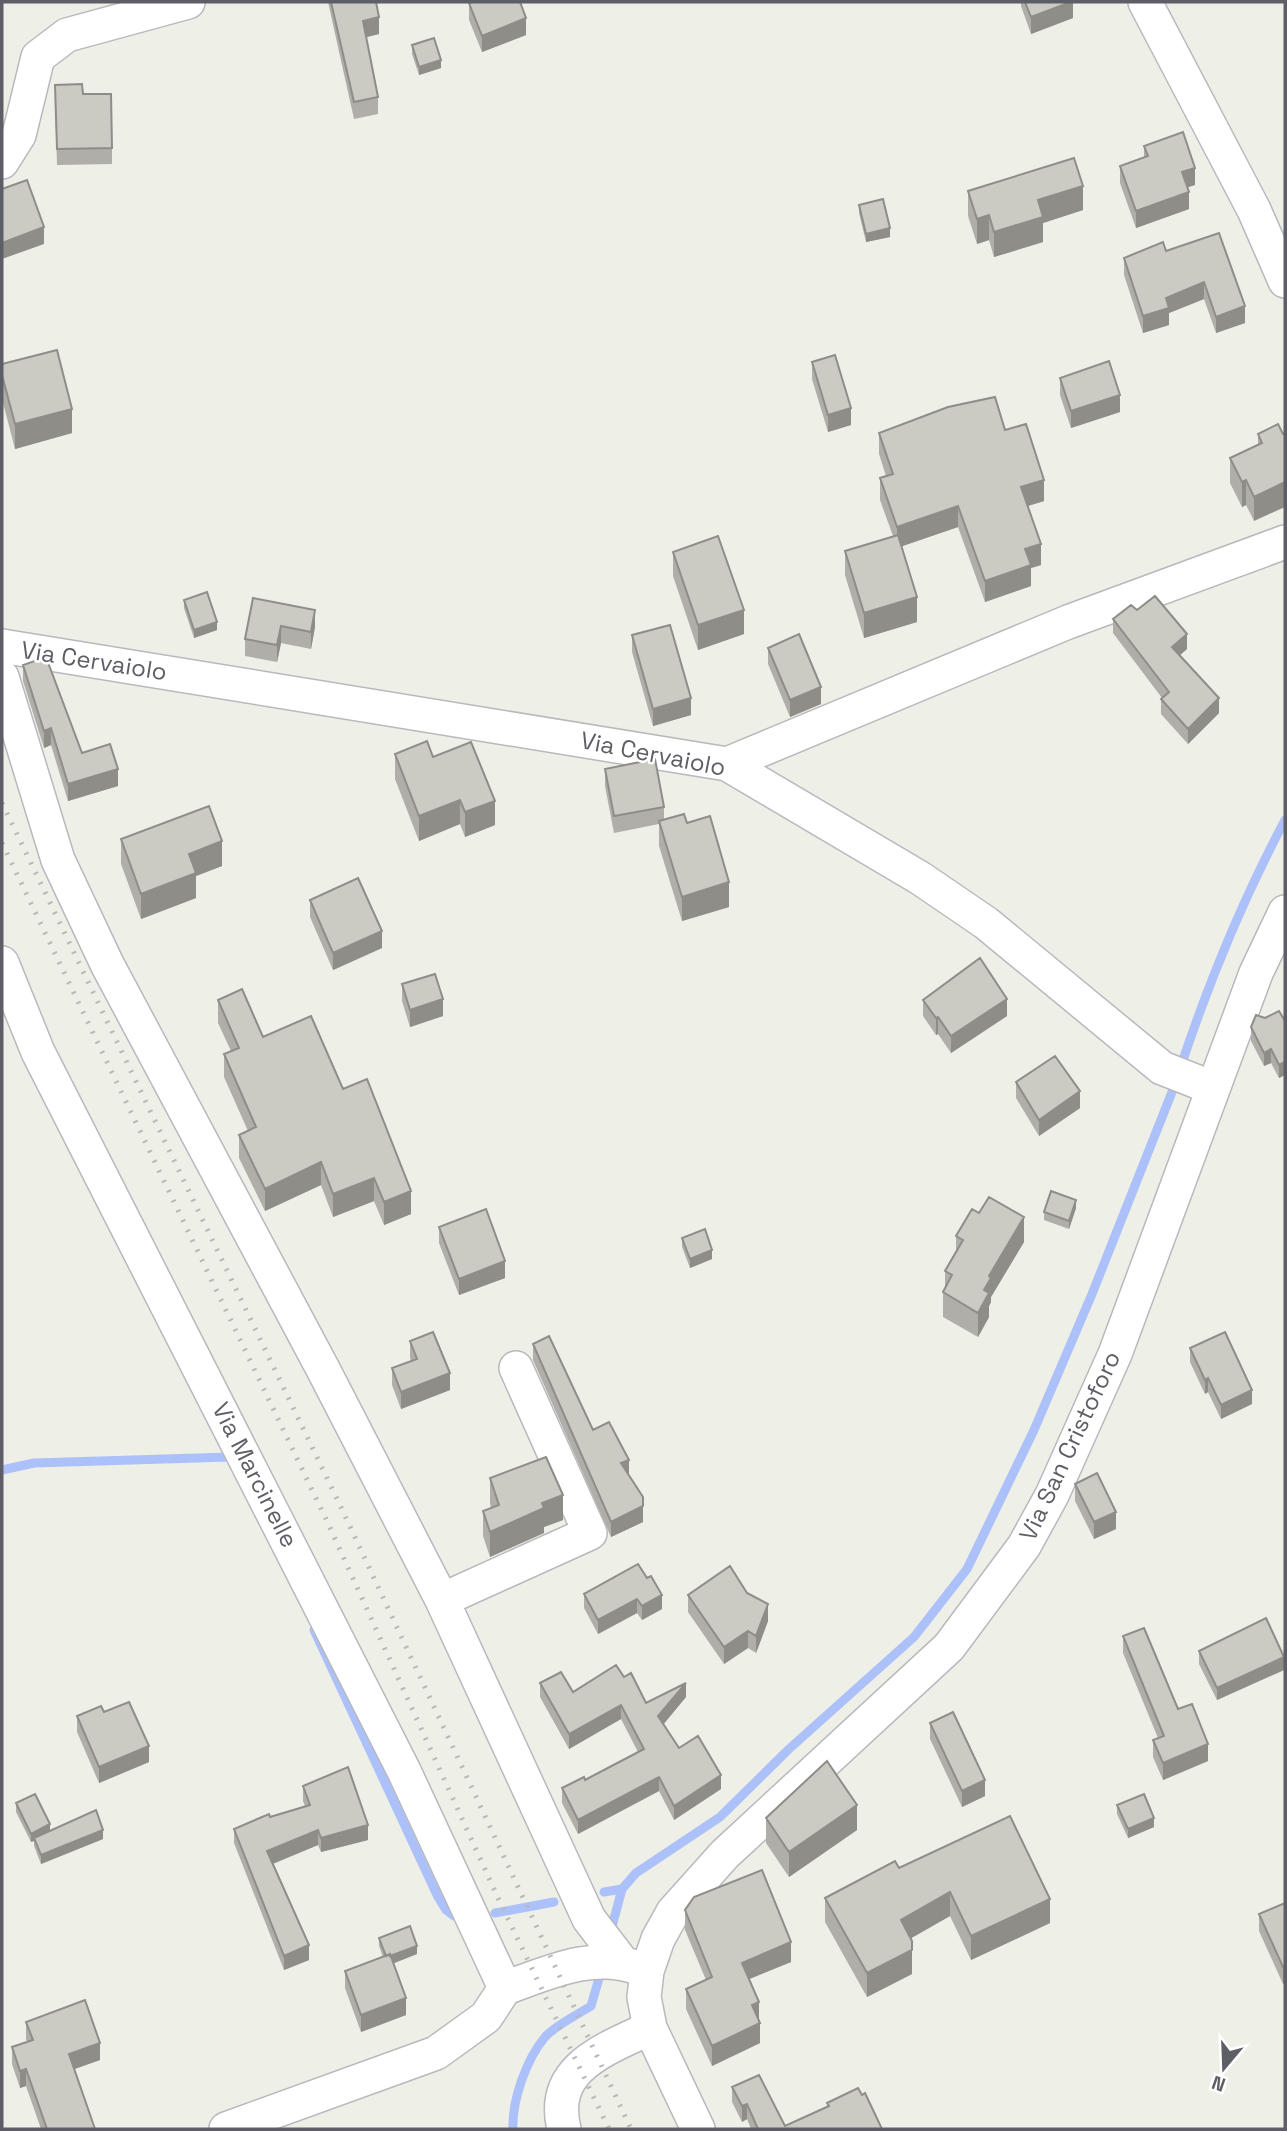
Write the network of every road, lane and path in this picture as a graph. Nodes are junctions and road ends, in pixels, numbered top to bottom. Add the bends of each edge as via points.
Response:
1 (188, 2) edge
2 (1145, 2) edge
3 (2, 162) edge
4 (1285, 281) edge
5 (1285, 542) edge
6 (2, 646) edge
7 (2, 677) edge
8 (727, 764) junction
9 (1285, 912) edge
10 (2, 963) edge
11 (1206, 1085) junction
12 (516, 1367) dead end
13 (442, 1600) junction
14 (635, 1967) junction
15 (505, 1988) junction
16 (650, 2028) junction
17 (226, 2129) edge
18 (564, 2129) edge
19 (698, 2129) edge

1 - 3 street via 67,35 38,57 19,135
2 - 4 street via 1254,210
5 - 8 street via 1068,622
6 - 8 street, Via Cervaiolo
7 - 13 street via 58,860
8 - 11 street, Via Cervaiolo via 920,878 986,923 1162,1068
9 - 11 street, Via San Cristoforo
10 - 15 street, Via Marcinelle via 38,1052 398,1759
11 - 14 street, Via San Cristoforo via 1115,1354 1024,1546 949,1647 726,1854 673,1912
12 - 13 street via 590,1534
13 - 14 street via 589,1919
14 - 15 street via 576,1963
14 - 16 street, Via San Cristoforo
15 - 17 street via 486,2017 436,2053
16 - 18 street via 573,2071 562,2088
16 - 19 street, Via San Cristoforo

